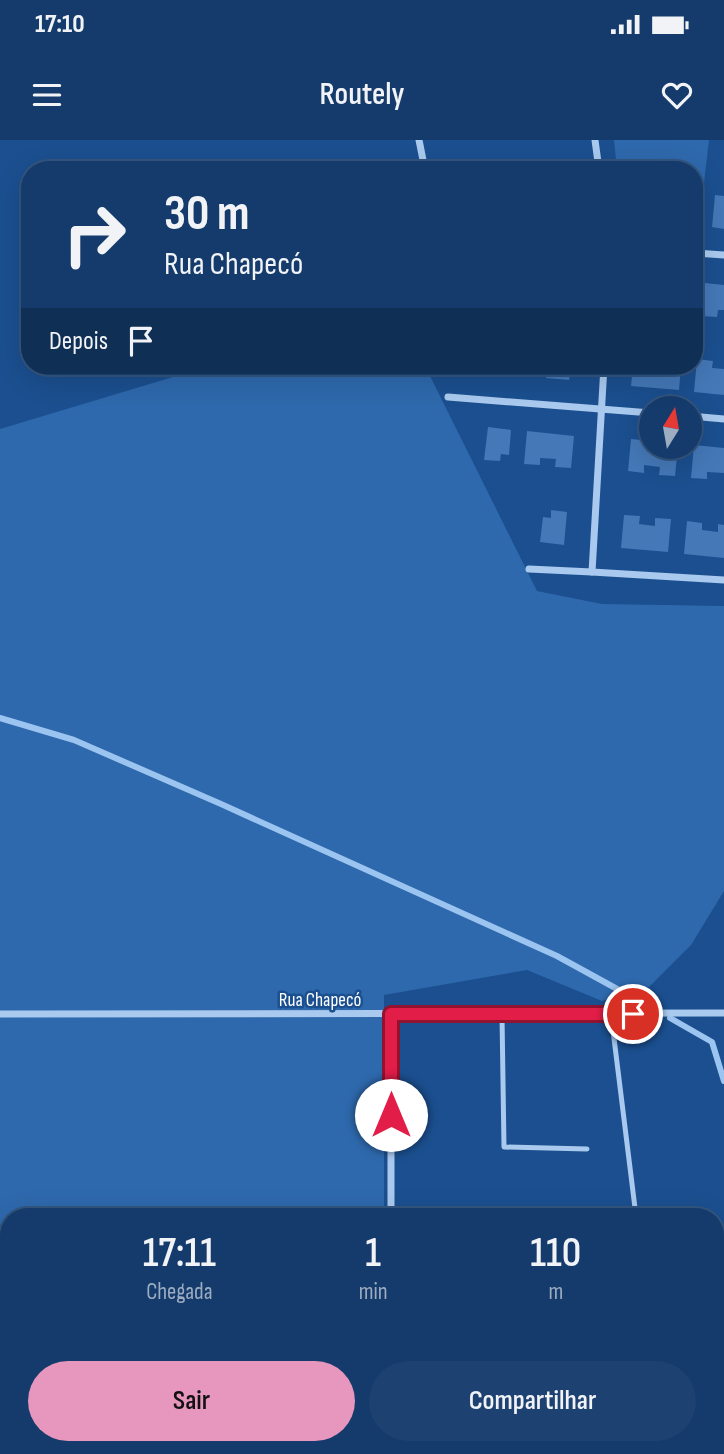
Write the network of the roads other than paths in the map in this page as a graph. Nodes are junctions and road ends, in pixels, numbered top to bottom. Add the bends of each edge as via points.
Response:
1 (419, 140) edge
2 (595, 140) edge
3 (423, 161) edge
4 (598, 161) edge
5 (703, 254) edge
6 (724, 255) edge
7 (604, 375) edge
8 (448, 397) dead end
9 (602, 410) junction
10 (639, 412) edge
11 (702, 417) edge
12 (724, 419) edge
13 (529, 569) dead end
14 (592, 572) junction
15 (724, 580) edge
16 (724, 1013) edge
17 (0, 1014) edge
18 (391, 1014) junction
19 (611, 1014) junction
20 (502, 1016) junction
21 (587, 1149) dead end
22 (391, 1208) edge
23 (635, 1208) edge

1 - 3 street
2 - 4 street
5 - 6 street
7 - 9 street
8 - 9 street
9 - 10 street
9 - 14 street
11 - 12 street
13 - 14 street
14 - 15 street
16 - 19 street, Rua Chapecó
17 - 18 street, Rua Chapecó
18 - 20 street, Rua Chapecó
18 - 22 street
19 - 20 street, Rua Chapecó
19 - 23 lane
20 - 21 lane via 504,1147

